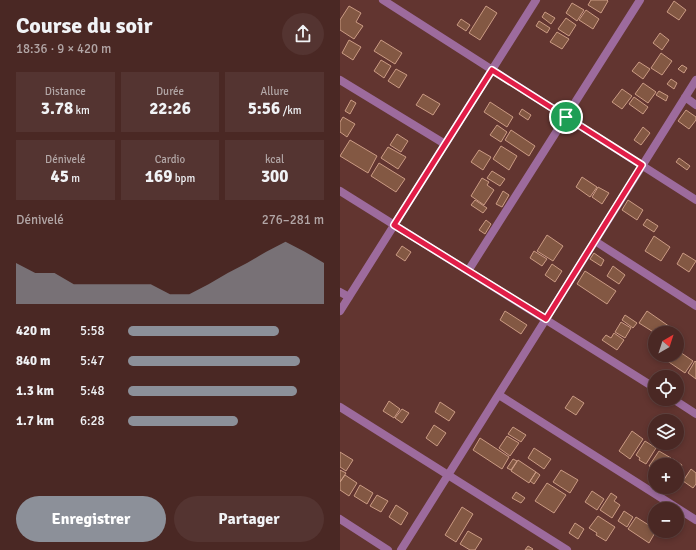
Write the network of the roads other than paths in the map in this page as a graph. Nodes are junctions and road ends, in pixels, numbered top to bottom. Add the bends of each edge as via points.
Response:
1 (383, 0) edge
2 (536, 0) edge
3 (640, 0) edge
4 (492, 70) junction
5 (340, 80) edge
6 (696, 80) edge
7 (685, 98) junction
8 (696, 105) edge
9 (566, 117) junction
10 (445, 144) junction
11 (642, 165) junction
12 (340, 191) edge
13 (696, 200) edge
14 (394, 225) junction
15 (595, 241) junction
16 (468, 271) junction
17 (340, 292) edge
18 (349, 297) junction
19 (696, 306) edge
20 (340, 311) edge
21 (546, 319) junction
22 (648, 384) edge
23 (499, 395) junction
24 (684, 406) edge
25 (340, 407) edge
26 (696, 414) edge
27 (448, 475) junction
28 (340, 519) edge
29 (696, 520) edge
30 (388, 550) edge
31 (401, 550) edge
32 (567, 550) edge

1 - 4 street
2 - 4 street
3 - 9 street
4 - 9 street
4 - 10 street
5 - 10 street
6 - 7 street
7 - 8 street
7 - 11 street
9 - 11 street
9 - 16 street
10 - 14 street
11 - 13 street
11 - 15 street
12 - 14 street
14 - 16 street
14 - 18 street
15 - 19 street
15 - 21 street
16 - 21 street
17 - 18 street
18 - 20 street
21 - 22 street
21 - 23 street
23 - 27 street
23 - 29 street
24 - 26 street
25 - 27 street
27 - 31 street
27 - 32 street
28 - 30 street

